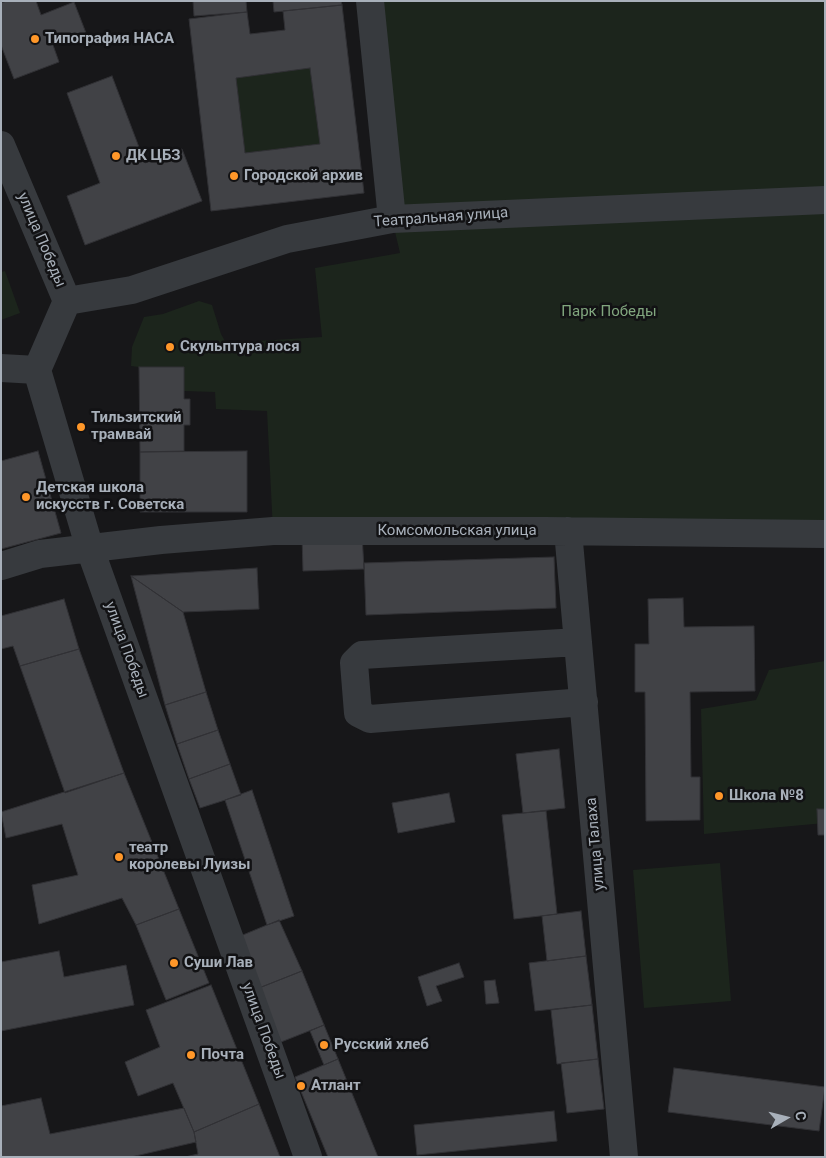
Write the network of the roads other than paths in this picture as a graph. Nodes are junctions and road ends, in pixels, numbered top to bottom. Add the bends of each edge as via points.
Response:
1 (370, 1) edge
2 (1, 145) edge
3 (825, 200) edge
4 (392, 219) junction
5 (67, 301) junction
6 (1, 368) edge
7 (38, 370) junction
8 (568, 531) junction
9 (825, 534) edge
10 (90, 549) junction
11 (1, 566) edge
12 (578, 642) junction
13 (584, 702) junction
14 (308, 1157) edge
15 (624, 1157) edge

1 - 4 street
2 - 5 street, улица Победы
3 - 4 street, Театральная улица
4 - 5 street, Театральная улица via 287,239 132,290
5 - 7 street, улица Победы
6 - 7 street
7 - 10 street, улица Победы
8 - 9 street, Комсомольская улица
8 - 10 street, Комсомольская улица via 273,531
8 - 12 street, улица Талаха
10 - 11 street, Комсомольская улица via 40,554
10 - 14 street, улица Победы
12 - 13 street, улица Талаха
12 - 13 street via 362,656 354,663 358,713 370,719
13 - 15 street, улица Талаха

